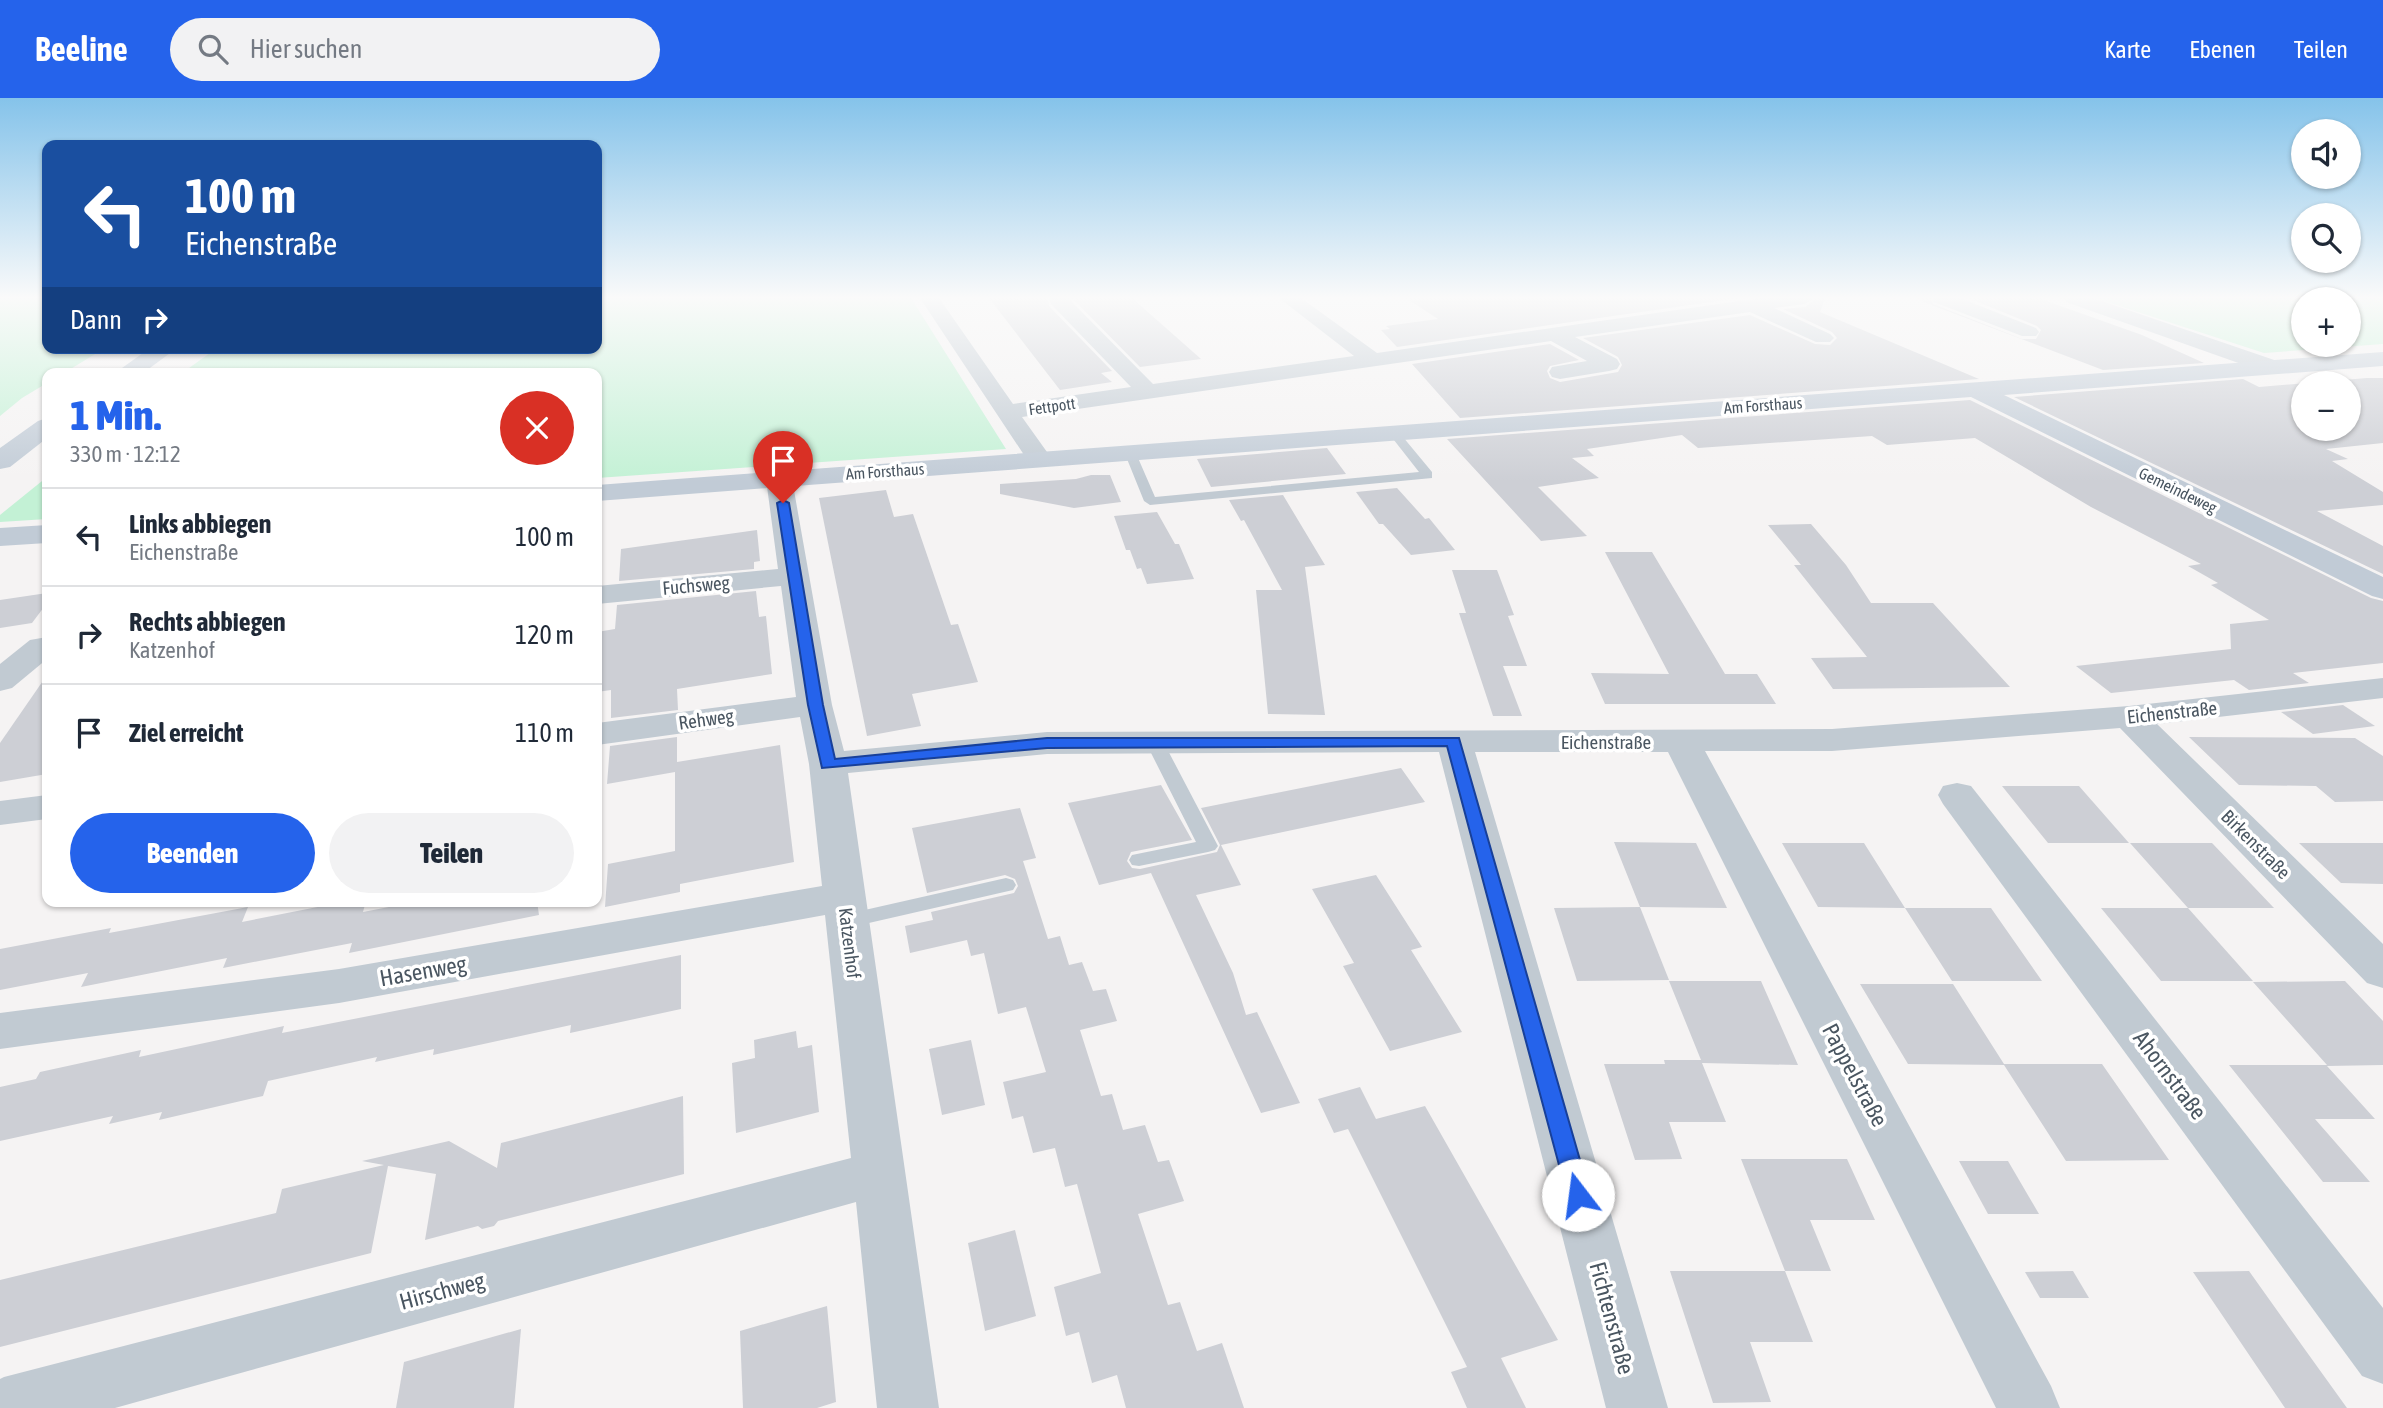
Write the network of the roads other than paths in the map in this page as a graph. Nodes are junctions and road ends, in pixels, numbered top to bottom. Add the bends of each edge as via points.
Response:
1 (971, 359) edge
2 (1116, 359) edge
3 (1379, 359) edge
4 (1612, 359) edge
5 (2249, 359) edge
6 (2381, 359) edge
7 (1373, 360) joint
8 (2272, 367) junction
9 (1560, 372) dead end
10 (1973, 389) junction
11 (1149, 392) junction
12 (1008, 412) junction
13 (42, 430) edge
14 (1394, 433) junction
15 (1131, 454) junction
16 (1040, 459) junction
17 (0, 461) edge
18 (779, 479) junction
19 (602, 493) edge
20 (42, 534) edge
21 (0, 537) edge
22 (795, 576) junction
23 (2383, 589) edge
24 (602, 595) edge
25 (42, 648) edge
26 (1, 679) edge
27 (2383, 688) edge
28 (815, 705) junction
29 (2129, 717) junction
30 (602, 733) edge
31 (1454, 741) junction
32 (1681, 741) junction
33 (1155, 743) junction
34 (828, 764) junction
35 (1957, 795) dead end
36 (42, 808) edge
37 (0, 813) edge
38 (1139, 860) dead end
39 (1006, 886) dead end
40 (846, 909) junction
41 (2383, 971) edge
42 (0, 1031) edge
43 (880, 1173) junction
44 (2383, 1355) edge
45 (4, 1408) edge
46 (908, 1408) edge
47 (1637, 1408) edge
48 (2029, 1408) edge

1 - 12 street
2 - 11 street
3 - 7 street, Fettpott
4 - 9 street via 1619,362
5 - 8 street
6 - 8 street, Am Forsthaus
7 - 11 street, Fettpott
8 - 10 street, Am Forsthaus
10 - 14 street, Am Forsthaus
10 - 23 street, Gemeindeweg
11 - 12 street, Fettpott
12 - 16 street
13 - 17 street
14 - 15 street, Am Forsthaus
14 - 15 lane via 1428,475 1150,501
15 - 16 street, Am Forsthaus
16 - 18 street, Am Forsthaus
18 - 19 street, Am Forsthaus
18 - 22 street, Katzenhof
20 - 21 street
22 - 24 street, Fuchsweg
22 - 28 street, Katzenhof
25 - 26 street
27 - 29 street, Eichenstraße
28 - 30 street, Rehweg
28 - 34 street, Katzenhof
29 - 32 street, Eichenstraße via 1832,740
29 - 41 street, Birkenstraße
31 - 32 street, Eichenstraße
31 - 33 street, Eichenstraße
31 - 47 street, Fichtenstraße
32 - 48 street, Pappelstraße
33 - 34 street, Eichenstraße via 1047,743
33 - 38 lane via 1208,846
34 - 40 street, Katzenhof
35 - 44 street, Ahornstraße
36 - 37 street
39 - 40 lane
40 - 42 street, Hasenweg via 339,986
40 - 43 street, Katzenhof
43 - 45 street, Hirschweg
43 - 46 street, Katzenhof

